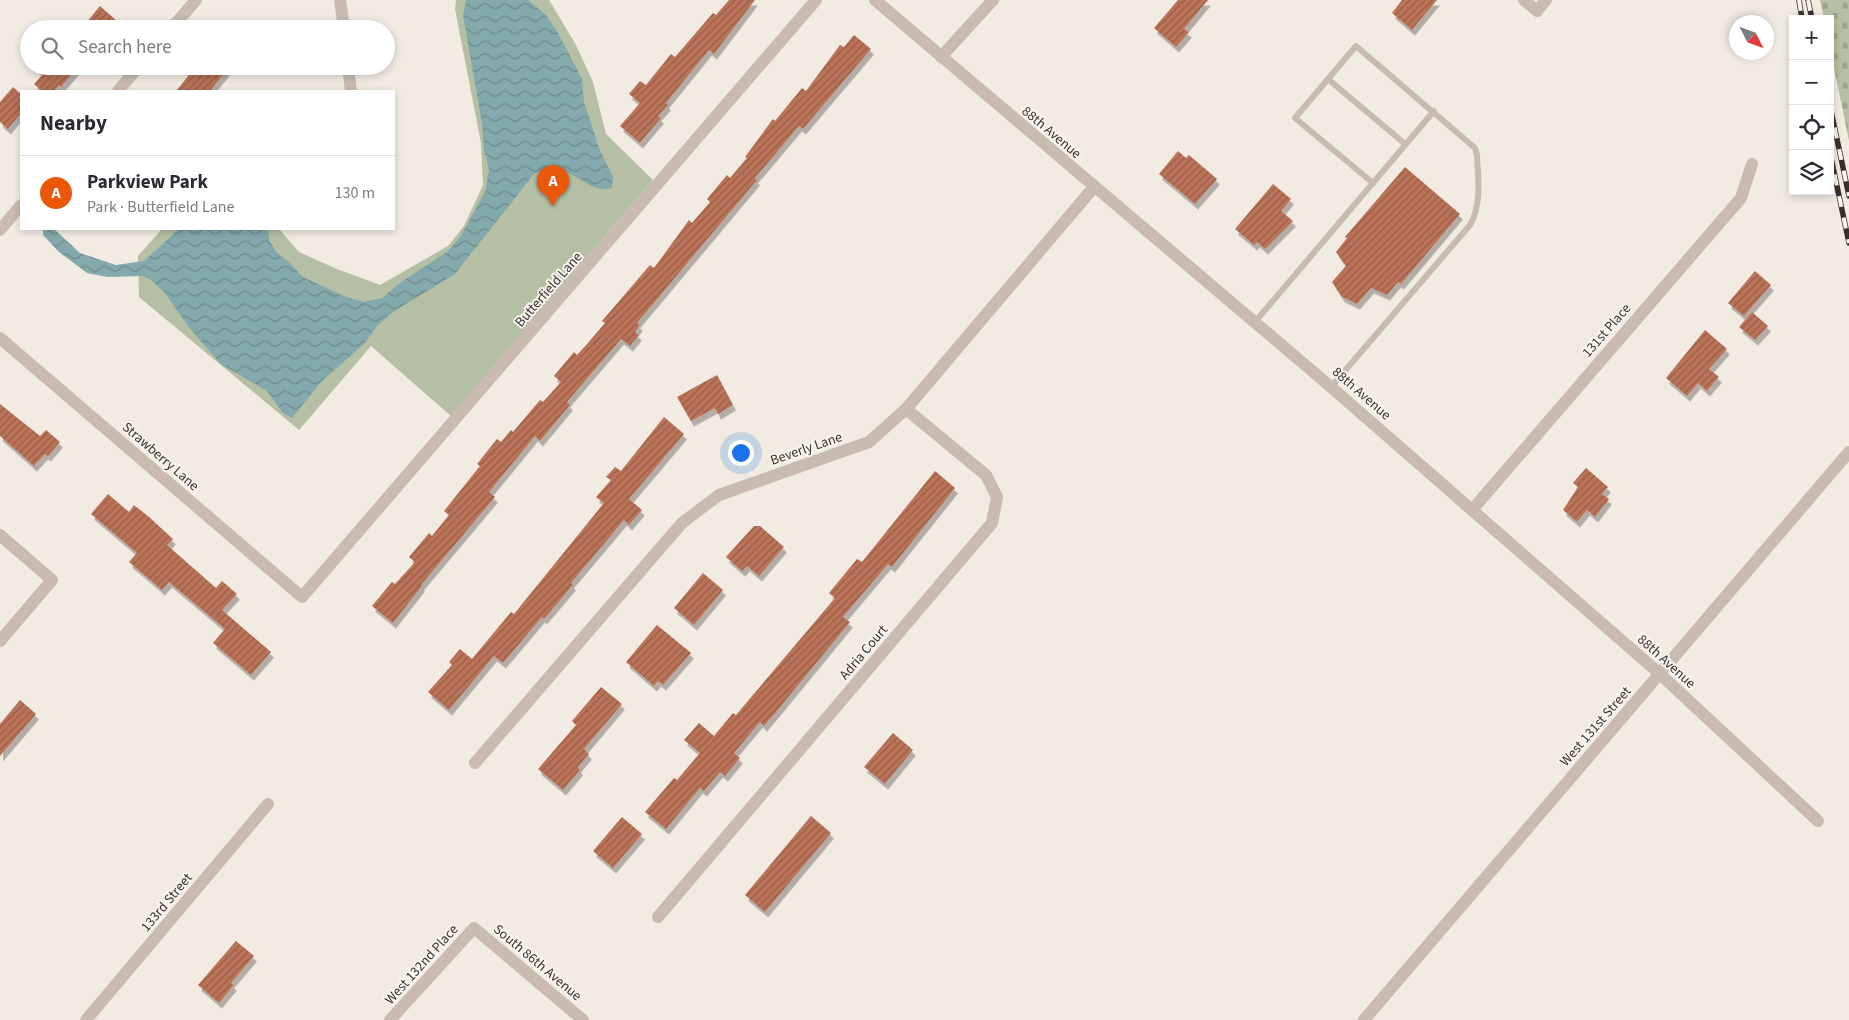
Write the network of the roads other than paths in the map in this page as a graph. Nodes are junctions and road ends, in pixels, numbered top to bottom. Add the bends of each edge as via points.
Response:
1 (196, 0) edge
2 (340, 0) edge
3 (816, 0) edge
4 (875, 0) edge
5 (994, 0) edge
6 (1524, 0) edge
7 (1546, 0) edge
8 (179, 20) edge
9 (343, 20) edge
10 (941, 57) junction
11 (132, 75) edge
12 (349, 75) edge
13 (1328, 79) junction
14 (119, 90) edge
15 (351, 90) edge
16 (1434, 111) junction
17 (1405, 144) junction
18 (1752, 164) dead end
19 (1373, 182) junction
20 (1094, 187) junction
21 (20, 206) edge
22 (0, 230) edge
23 (1255, 322) junction
24 (0, 338) edge
25 (1331, 387) junction
26 (906, 409) junction
27 (1847, 454) edge
28 (1472, 510) junction
29 (0, 535) edge
30 (302, 597) joint
31 (0, 641) edge
32 (1660, 674) junction
33 (475, 763) dead end
34 (268, 804) dead end
35 (1818, 822) dead end
36 (658, 917) dead end
37 (474, 928) joint
38 (86, 1020) edge
39 (390, 1020) edge
40 (583, 1020) edge
41 (1364, 1020) edge

1 - 8 street
2 - 9 street
3 - 30 street, Butterfield Lane
4 - 10 street, 88th Avenue
5 - 10 street
6 - 7 street via 1537,11
10 - 20 street, 88th Avenue
11 - 14 street
12 - 15 street
13 - 16 lane via 1356,46
13 - 17 lane
13 - 19 lane via 1295,118
16 - 17 lane
16 - 25 lane via 1475,148 1478,155 1476,214
17 - 19 lane
18 - 28 street, 131st Place via 1740,198
19 - 23 lane
20 - 23 street, 88th Avenue
20 - 26 street, Beverly Lane
21 - 22 street
23 - 25 street, 88th Avenue
24 - 30 street, Strawberry Lane
25 - 28 street, 88th Avenue
26 - 33 street, Beverly Lane via 869,442 719,494 694,512
26 - 36 street, Adria Court via 986,475 997,497 992,523
27 - 32 street, West 131st Street
28 - 32 street, 88th Avenue
29 - 31 street via 52,580
32 - 35 street, 88th Avenue
32 - 41 street, West 131st Street
34 - 38 street, 133rd Street
37 - 39 street, West 132nd Place
37 - 40 street, South 86th Avenue

